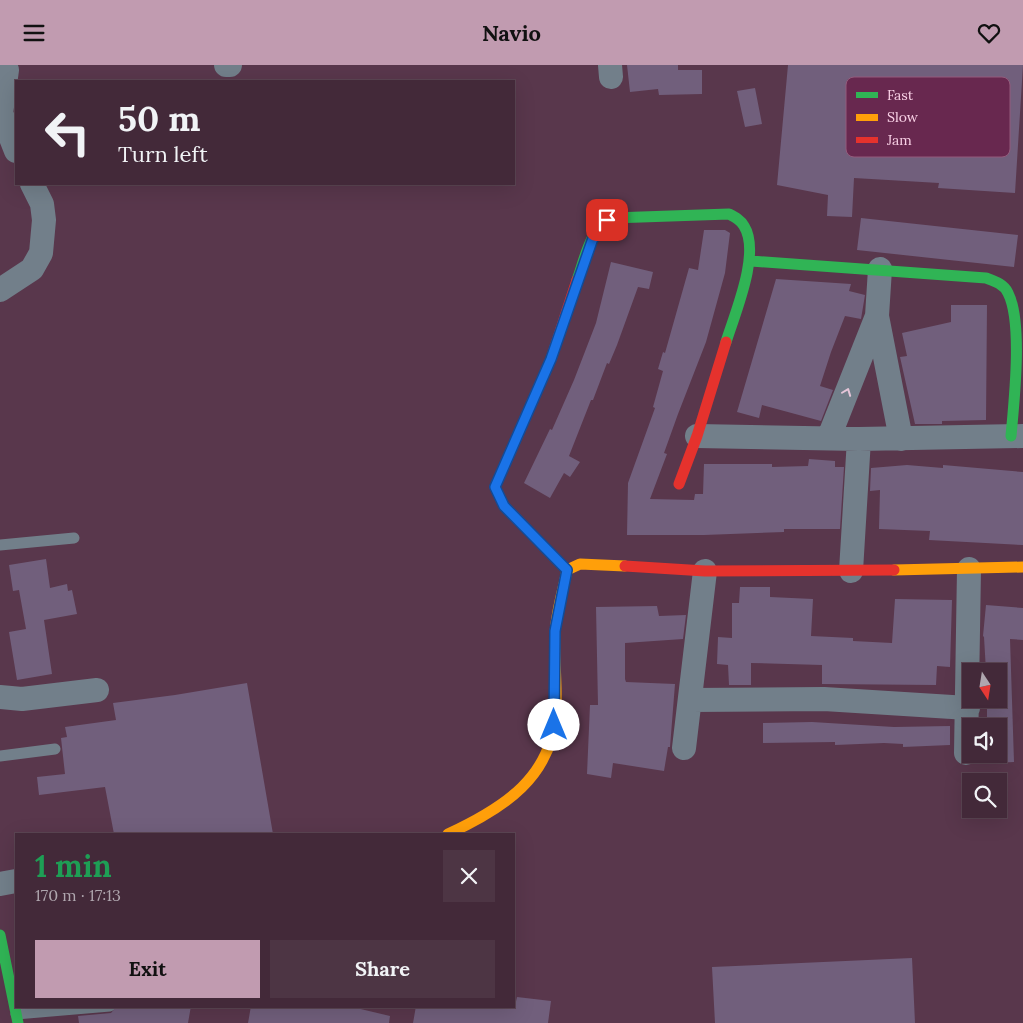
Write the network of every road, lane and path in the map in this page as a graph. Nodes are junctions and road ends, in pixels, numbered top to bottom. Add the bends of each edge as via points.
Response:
1 (226, 65) edge
2 (230, 65) edge
3 (7, 70) dead end
4 (1, 112) edge
5 (9, 144) edge
6 (32, 185) edge
7 (751, 261) junction
8 (880, 269) junction
9 (0, 290) edge
10 (876, 316) junction
11 (697, 436) junction
12 (1017, 436) edge
13 (829, 437) junction
14 (859, 439) junction
15 (901, 439) junction
16 (679, 484) dead end
17 (74, 538) dead end
18 (0, 545) edge
19 (1023, 567) edge
20 (969, 569) junction
21 (567, 570) junction
22 (705, 571) junction
23 (851, 571) junction
24 (968, 663) edge
25 (97, 690) dead end
26 (0, 697) edge
27 (690, 700) junction
28 (962, 708) edge
29 (968, 708) edge
30 (968, 718) edge
31 (684, 748) dead end
32 (55, 749) dead end
33 (0, 756) edge
34 (450, 833) edge
35 (15, 881) edge
36 (0, 884) edge
37 (6, 937) edge
38 (15, 1004) edge
39 (96, 1008) edge
40 (17, 1019) edge

1 - 2 street
3 - 4 street
4 - 5 street
6 - 9 street via 42,204 44,220 41,253 32,269
7 - 8 street
7 - 11 street
7 - 21 street via 746,228 729,214 612,218 599,225 551,359 495,487 504,506
8 - 10 street
8 - 12 street via 986,278 1008,292 1012,299
13 -> 10 street
10 - 15 street
11 - 13 street
11 - 16 street
12 - 15 street
13 - 14 street
14 - 15 street
14 - 23 street
17 - 18 lane
19 - 20 street
20 - 23 street
20 - 24 street
21 - 22 street via 580,564 594,563
21 - 34 street via 555,631 554,725 550,746 534,775 505,804
22 - 23 street
22 - 27 street
25 - 26 street via 22,699
27 - 28 street via 824,699
27 - 31 street
29 - 30 street
32 - 33 lane
35 - 36 street
37 - 38 street
39 - 40 lane

